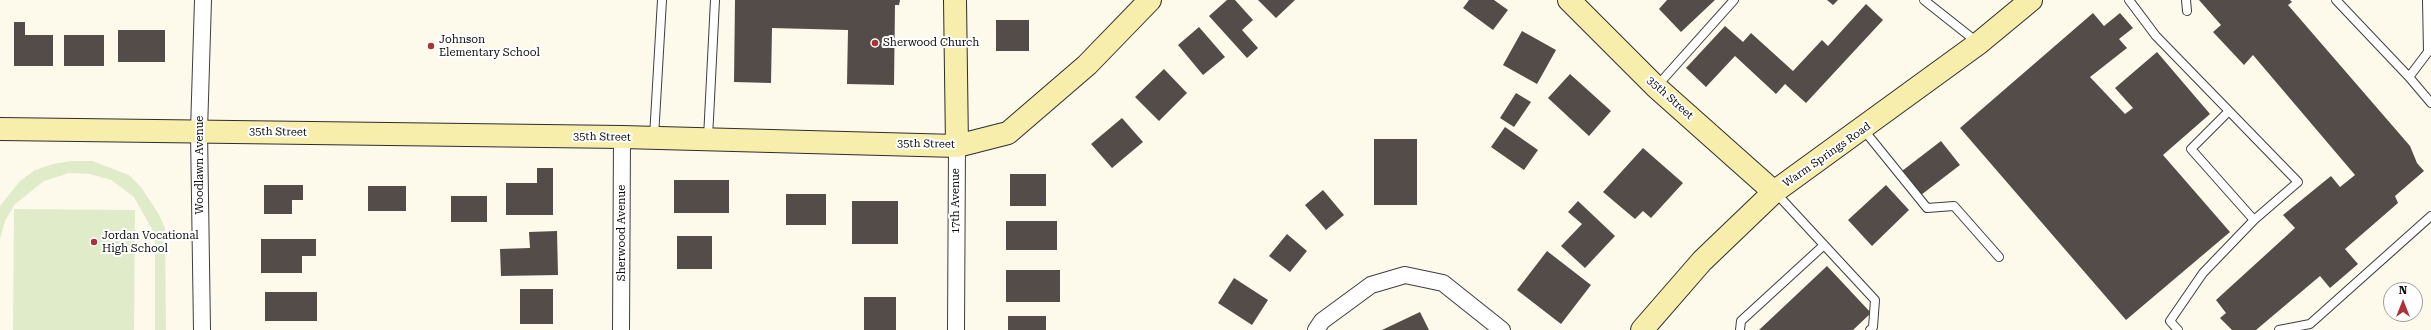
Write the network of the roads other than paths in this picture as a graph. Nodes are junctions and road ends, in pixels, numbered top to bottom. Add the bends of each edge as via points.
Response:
1 (203, 0) edge
2 (662, 0) edge
3 (715, 0) edge
4 (955, 0) edge
5 (1150, 0) edge
6 (1569, 0) edge
7 (1734, 0) edge
8 (1924, 0) edge
9 (2031, 0) edge
10 (2129, 0) edge
11 (2186, 0) edge
12 (2336, 0) edge
13 (2427, 0) edge
14 (2187, 11) dead end
15 (1979, 43) junction
16 (2409, 77) junction
17 (1656, 87) junction
18 (2431, 103) edge
19 (2229, 111) junction
20 (0, 129) edge
21 (1863, 129) junction
22 (199, 131) junction
23 (622, 137) junction
24 (654, 138) junction
25 (708, 139) junction
26 (957, 146) junction
27 (1774, 192) junction
28 (2431, 216) edge
29 (2254, 220) junction
30 (1824, 246) junction
31 (1999, 257) dead end
32 (202, 330) edge
33 (621, 330) edge
34 (956, 330) edge
35 (1316, 330) edge
36 (1502, 330) edge
37 (1642, 330) edge
38 (1740, 330) edge
39 (1870, 330) edge
40 (2178, 330) edge
41 (2279, 330) edge

1 - 22 street, Woodlawn Avenue
2 - 24 lane
3 - 25 lane
4 - 26 street, 17th Avenue
5 - 26 street, 35th Street via 1087,65 1008,132
6 - 17 street, 35th Street
7 - 17 lane
8 - 15 lane
9 - 15 street, Warm Springs Road
10 - 19 lane via 2156,36
11 - 14 lane
12 - 16 lane
13 - 16 lane via 2428,52
15 - 21 street, Warm Springs Road
16 - 18 lane
17 - 27 street, 35th Street
19 - 29 lane via 2191,149
19 - 29 lane via 2298,182
20 - 22 street, 35th Street
21 - 27 street, Warm Springs Road
21 - 31 lane via 1927,208 1954,206
22 - 23 street, 35th Street
22 - 32 street, Woodlawn Avenue
23 - 24 street, 35th Street
23 - 33 street, Sherwood Avenue
24 - 25 street, 35th Street
25 - 26 street, 35th Street
26 - 34 street, 17th Avenue
27 - 30 lane
27 - 37 street, Warm Springs Road via 1702,261
28 - 41 lane via 2310,324
29 - 40 lane via 2203,273 2170,321
30 - 38 lane via 1741,321
30 - 39 lane via 1875,300 1873,327
35 - 36 street via 1322,321 1371,285 1405,275 1443,283

